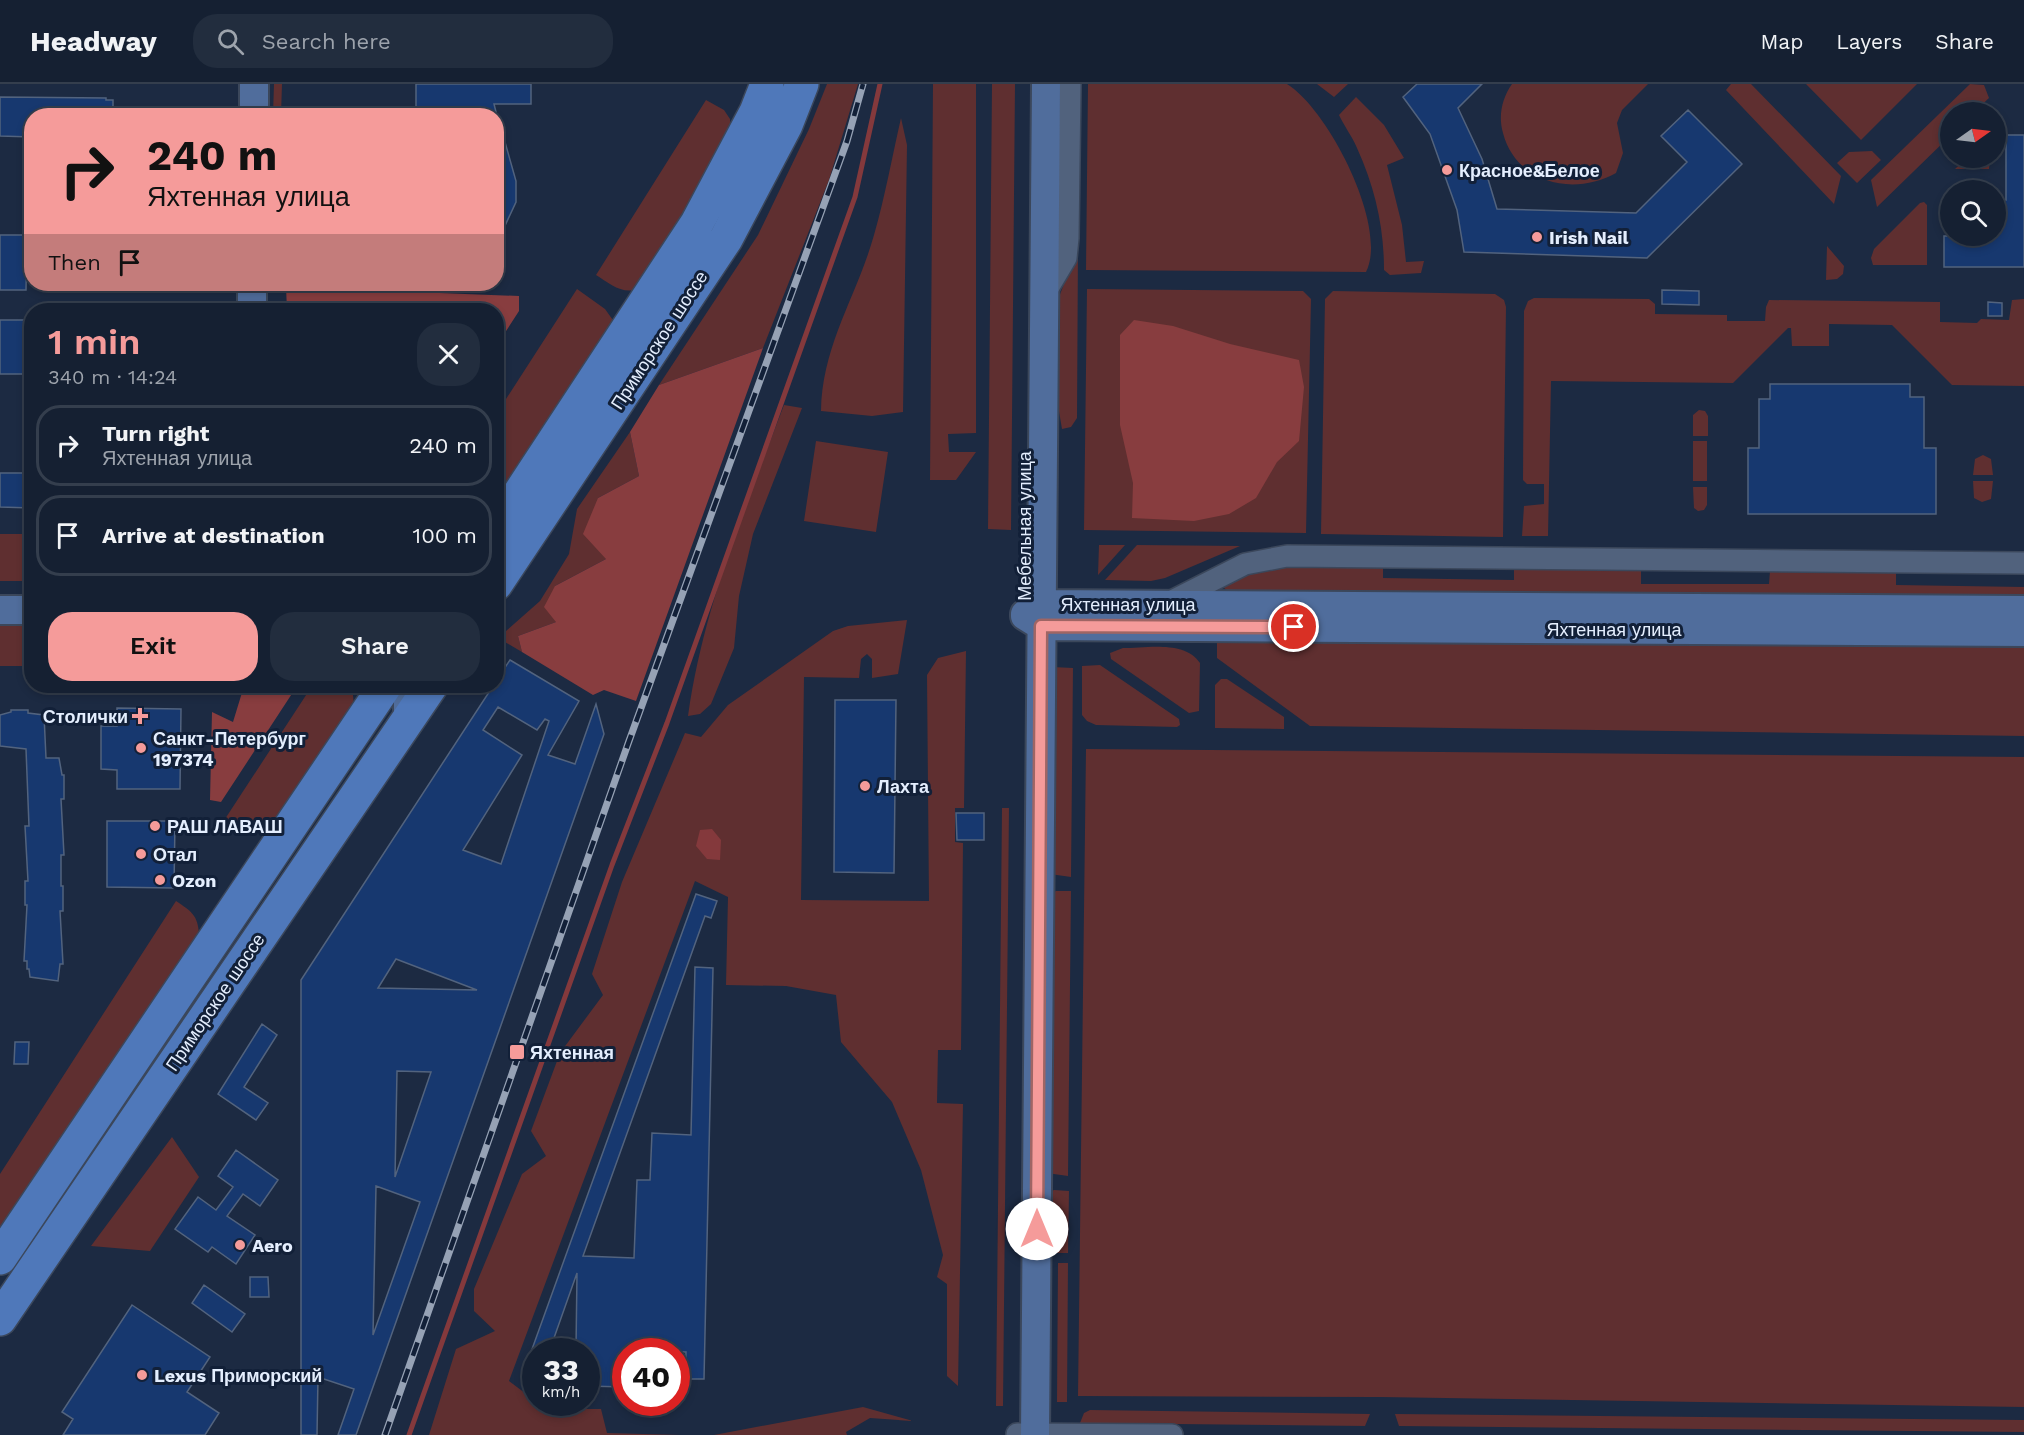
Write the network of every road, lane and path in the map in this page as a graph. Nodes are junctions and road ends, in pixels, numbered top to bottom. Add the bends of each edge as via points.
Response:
1 (254, 84) edge
2 (767, 84) edge
3 (802, 84) edge
4 (1028, 84) edge
5 (1046, 84) edge
6 (1070, 84) edge
7 (254, 108) edge
8 (1044, 295) junction
9 (504, 518) edge
10 (2024, 563) edge
11 (504, 572) edge
12 (0, 591) edge
13 (24, 591) edge
14 (1167, 604) junction
15 (0, 610) edge
16 (24, 610) edge
17 (2024, 610) edge
18 (1035, 615) junction
19 (2024, 632) edge
20 (363, 693) edge
21 (380, 693) edge
22 (405, 693) edge
23 (427, 693) edge
24 (362, 719) junction
25 (408, 722) junction
26 (0, 1258) edge
27 (0, 1319) edge
28 (1026, 1435) edge
29 (1173, 1435) edge

1 - 7 street
2 - 9 main road, Приморское шоссе via 697,223
3 - 11 main road, Приморское шоссе via 786,125 726,239
4 - 18 street, Мебельная улица
5 - 8 street, Мебельная улица
6 - 8 street via 1066,258
8 - 18 street, Мебельная улица
10 - 14 street via 1287,556 1245,564
12 - 13 street
14 - 17 street, Яхтенная улица
14 - 18 street, Яхтенная улица
15 - 16 street
18 - 19 street, Яхтенная улица
18 - 28 street, Мебельная улица
20 - 24 street
21 - 24 main road, Приморское шоссе
22 - 25 street
23 - 25 main road, Приморское шоссе
24 - 26 main road, Приморское шоссе
25 - 27 main road, Приморское шоссе
28 - 29 street

